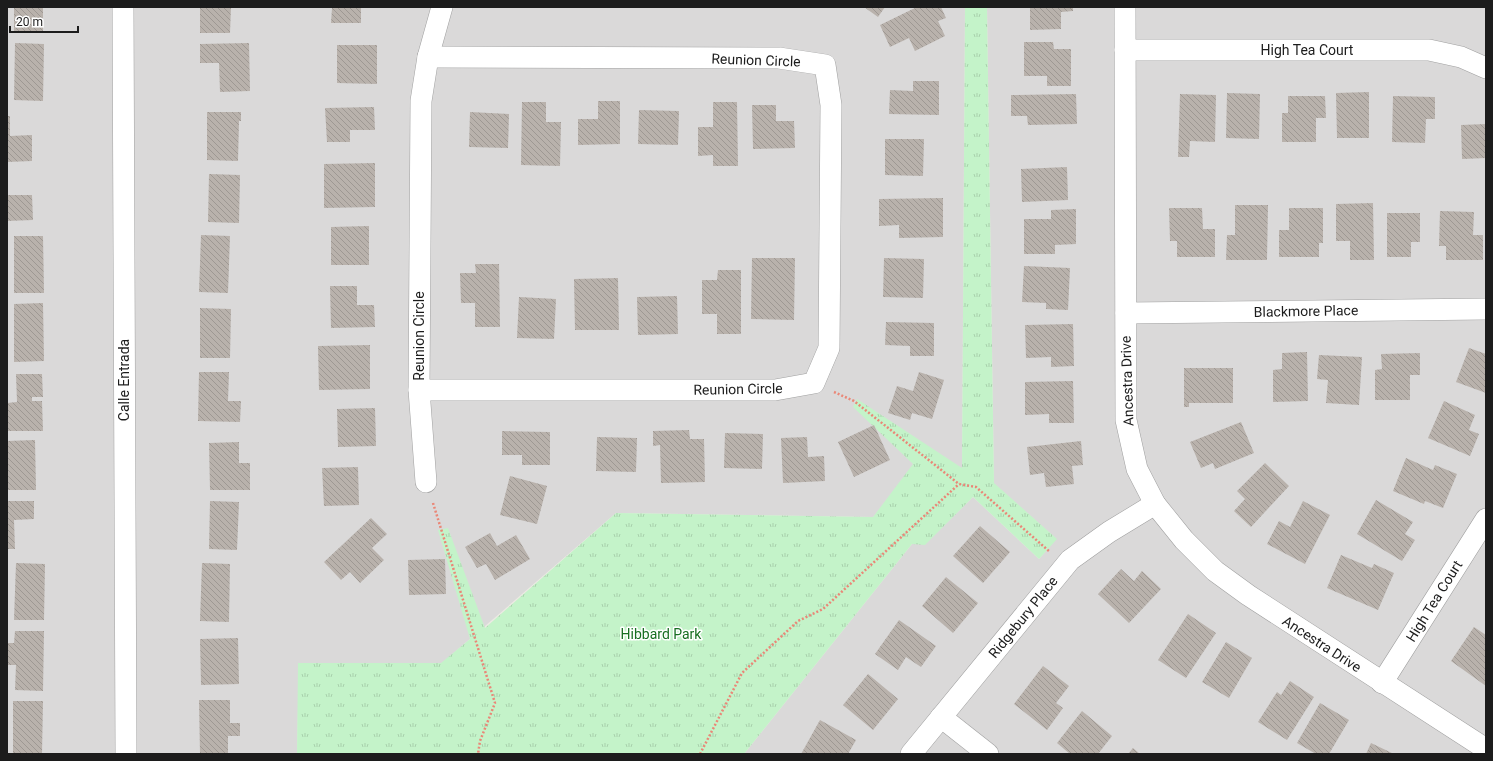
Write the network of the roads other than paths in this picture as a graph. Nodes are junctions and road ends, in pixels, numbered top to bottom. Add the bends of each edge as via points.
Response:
1 (122, 7) edge
2 (442, 7) edge
3 (1125, 7) edge
4 (1125, 50) junction
5 (428, 57) junction
6 (1486, 68) edge
7 (1486, 309) edge
8 (1126, 312) junction
9 (419, 390) junction
10 (426, 482) road end
11 (1155, 504) junction
12 (1486, 519) edge
13 (1382, 683) junction
14 (941, 717) junction
15 (1486, 749) edge
16 (126, 754) edge
17 (912, 754) edge
18 (988, 754) edge

1 - 16 street, Calle Entrada
2 - 5 street, Reunion Circle
3 - 4 street, Ancestra Drive
4 - 6 street, High Tea Court via 1429,50 1460,57
4 - 8 street, Ancestra Drive
5 - 9 street, Reunion Circle via 421,101
5 - 9 street, Reunion Circle via 779,58 825,65 832,105 829,348 814,383 775,390
7 - 8 street, Blackmore Place
8 - 11 street, Ancestra Drive via 1126,420 1137,469
9 - 10 street
11 - 13 street, Ancestra Drive via 1184,540 1215,571
11 - 14 street, Ridgebury Place via 1070,560
12 - 13 street, High Tea Court
13 - 15 street, Ancestra Drive
14 - 17 street, Ridgebury Place
14 - 18 street

